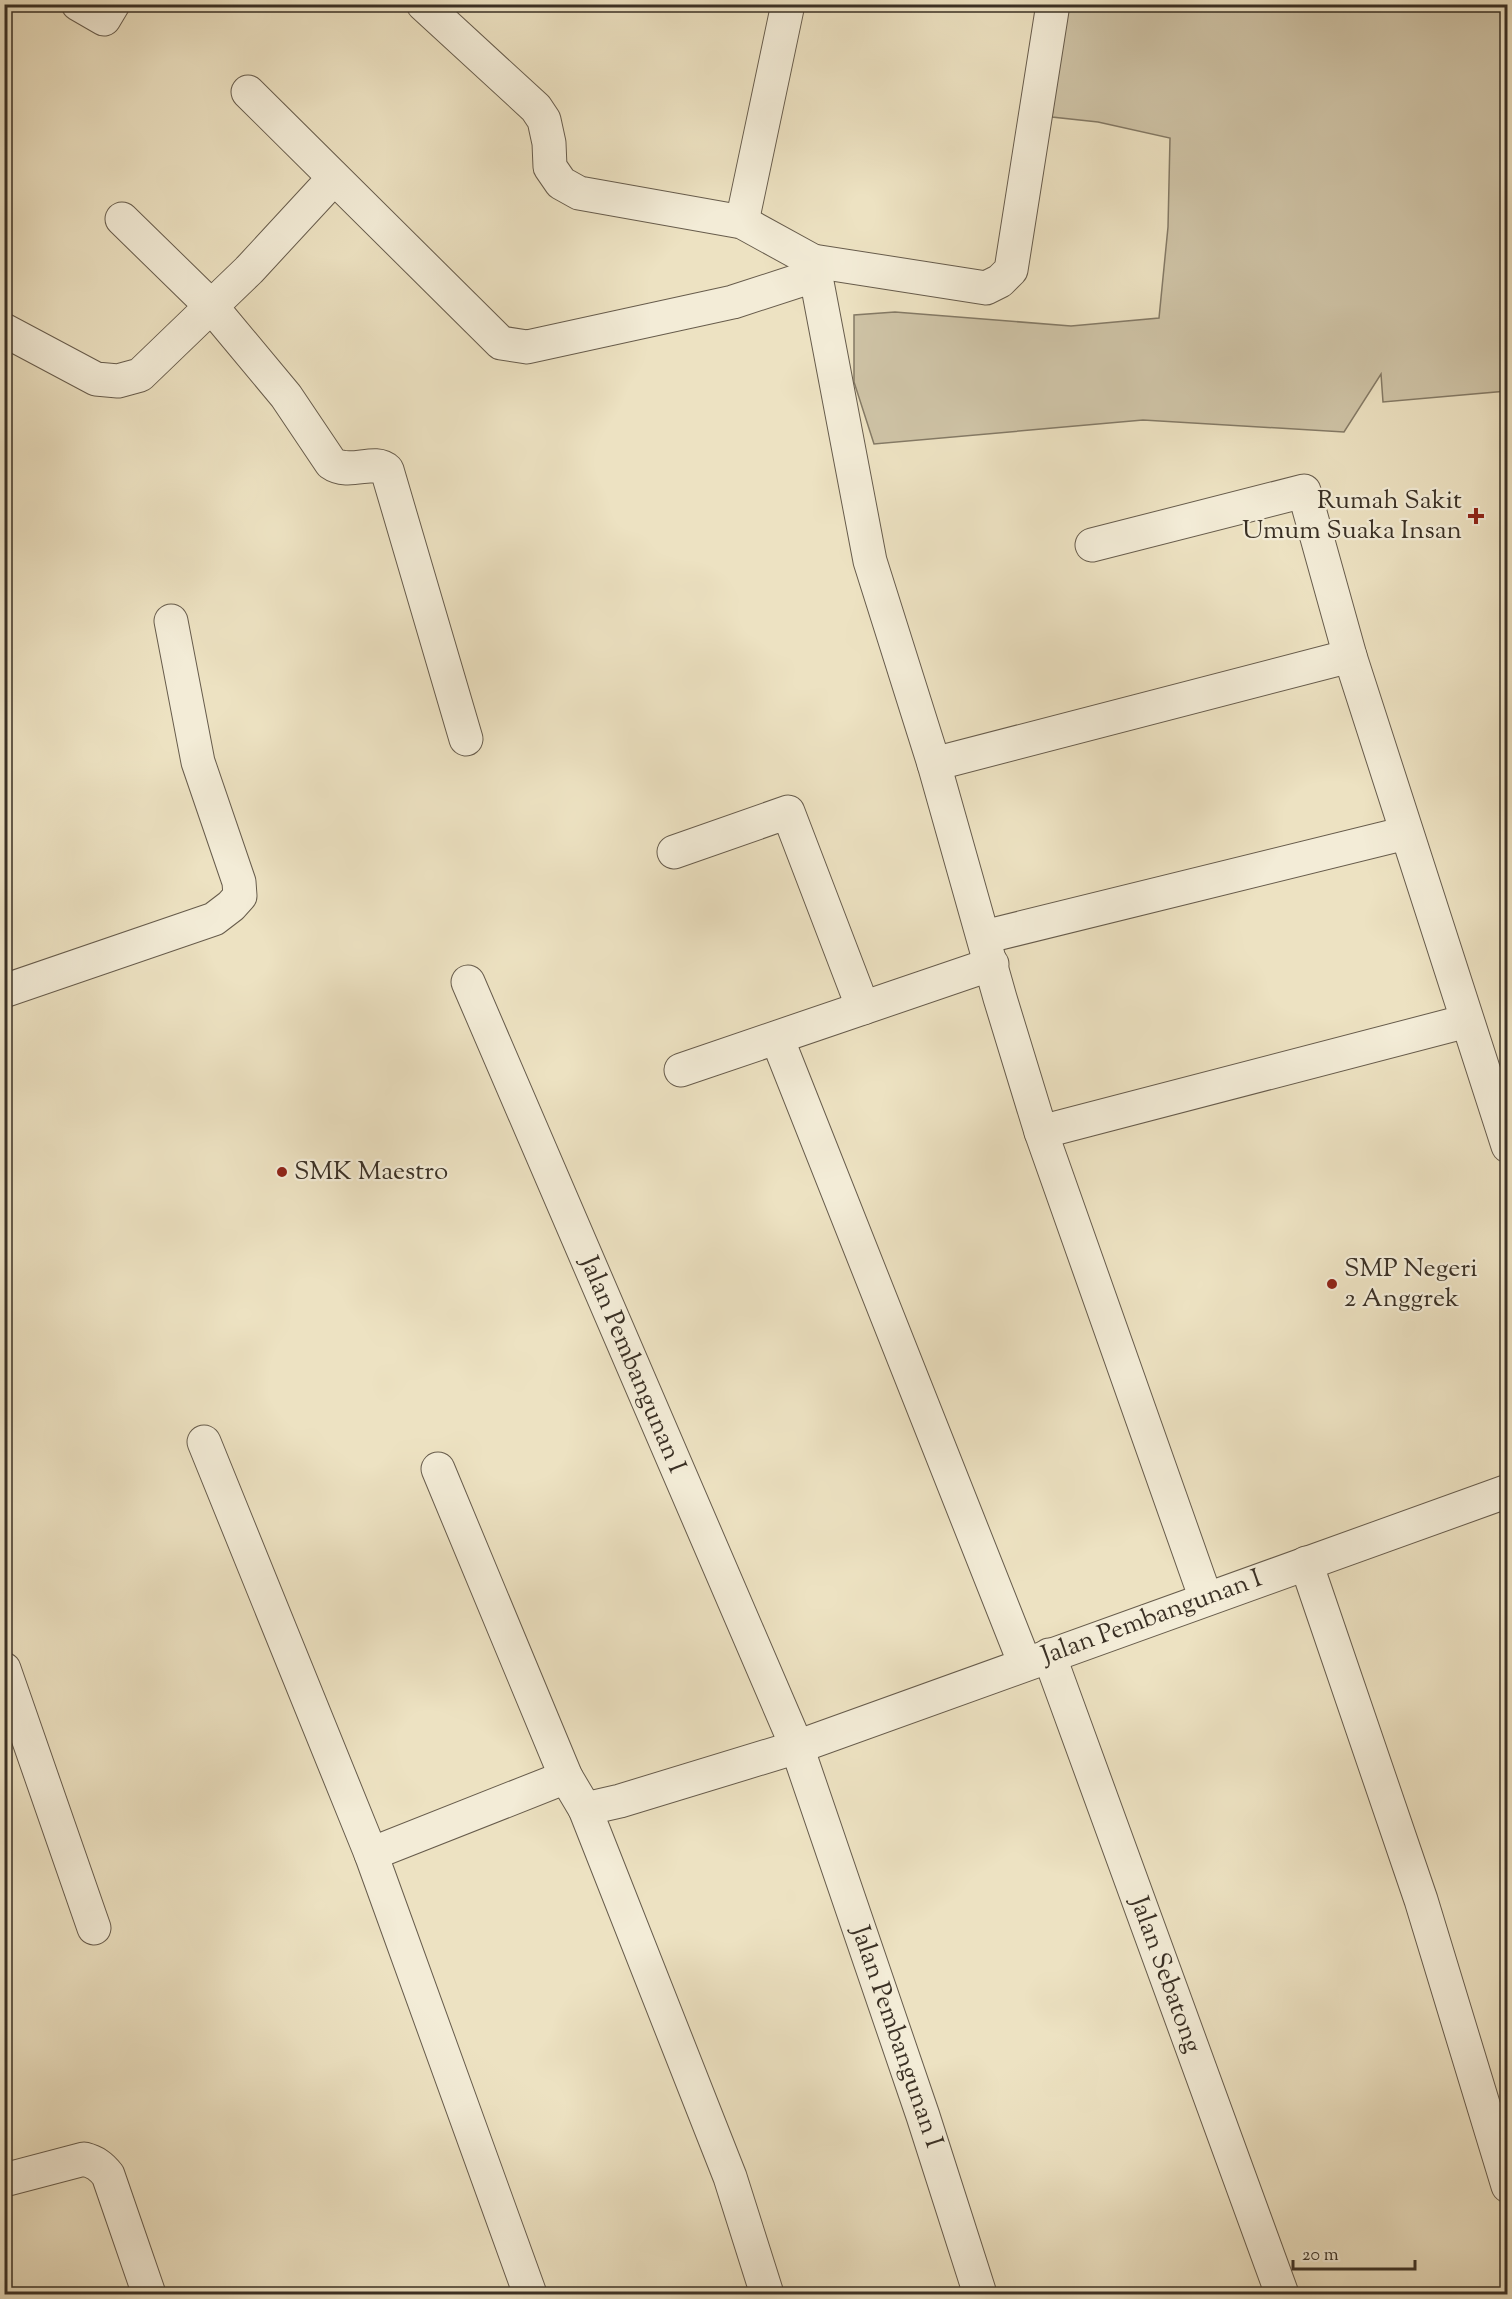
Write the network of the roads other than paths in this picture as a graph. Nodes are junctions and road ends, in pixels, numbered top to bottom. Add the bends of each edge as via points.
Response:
1 (78, 4) edge
2 (113, 4) edge
3 (423, 4) edge
4 (788, 4) edge
5 (1053, 4) edge
6 (248, 92) dead end
7 (334, 178) junction
8 (122, 219) dead end
9 (742, 222) junction
10 (814, 268) junction
11 (211, 306) junction
12 (4, 330) edge
13 (1092, 545) dead end
14 (171, 621) dead end
15 (1350, 656) junction
16 (466, 740) dead end
17 (934, 764) junction
18 (1406, 833) junction
19 (674, 852) dead end
20 (988, 950) junction
21 (468, 982) dead end
22 (4, 991) edge
23 (863, 1008) junction
24 (1467, 1021) junction
25 (777, 1038) junction
26 (681, 1070) dead end
27 (1041, 1132) junction
28 (1508, 1146) edge
29 (204, 1442) dead end
30 (438, 1469) dead end
31 (1508, 1491) edge
32 (1306, 1563) junction
33 (1206, 1599) junction
34 (1037, 1659) junction
35 (6, 1678) edge
36 (797, 1747) junction
37 (566, 1777) junction
38 (585, 1809) junction
39 (371, 1854) junction
40 (94, 1928) dead end
41 (4, 2180) edge
42 (1508, 2186) edge
43 (149, 2295) edge
44 (530, 2295) edge
45 (767, 2295) edge
46 (980, 2295) edge
47 (1282, 2295) edge

1 - 2 street via 104,19
3 - 9 street via 536,108 544,120 550,167 561,183 579,193
4 - 9 street
5 - 10 street via 1011,270 986,288
6 - 7 street
7 - 10 street via 501,344 528,347 733,302
7 - 11 street
8 - 11 street
9 - 10 street
10 - 17 street via 870,561
11 - 12 street via 140,375 117,381 87,375
11 - 16 street via 285,396 331,463 347,470 379,465 387,470
13 - 15 street via 1304,491
14 - 22 street via 198,762 239,882 240,896 214,919
15 - 17 street
15 - 18 street
17 - 20 street
18 - 20 street
18 - 24 street
19 - 23 street via 788,812
20 - 23 street
20 - 27 street
21 - 36 street, Jalan Pembangunan I
23 - 25 street
24 - 27 street
24 - 28 street
25 - 26 street
25 - 34 street, Jalan Sebatong
27 - 33 street
29 - 39 street
30 - 37 street
31 - 32 street, Jalan Pembangunan I
32 - 33 street, Jalan Pembangunan I
32 - 42 street via 1421,1900
33 - 34 street, Jalan Pembangunan I
34 - 36 street, Jalan Pembangunan I
34 - 47 street, Jalan Sebatong
35 - 40 street
36 - 38 street
36 - 46 street, Jalan Pembangunan I via 920,2105
37 - 38 street
37 - 39 street
38 - 45 street via 730,2177
39 - 44 street
41 - 43 street via 84,2159 102,2167

